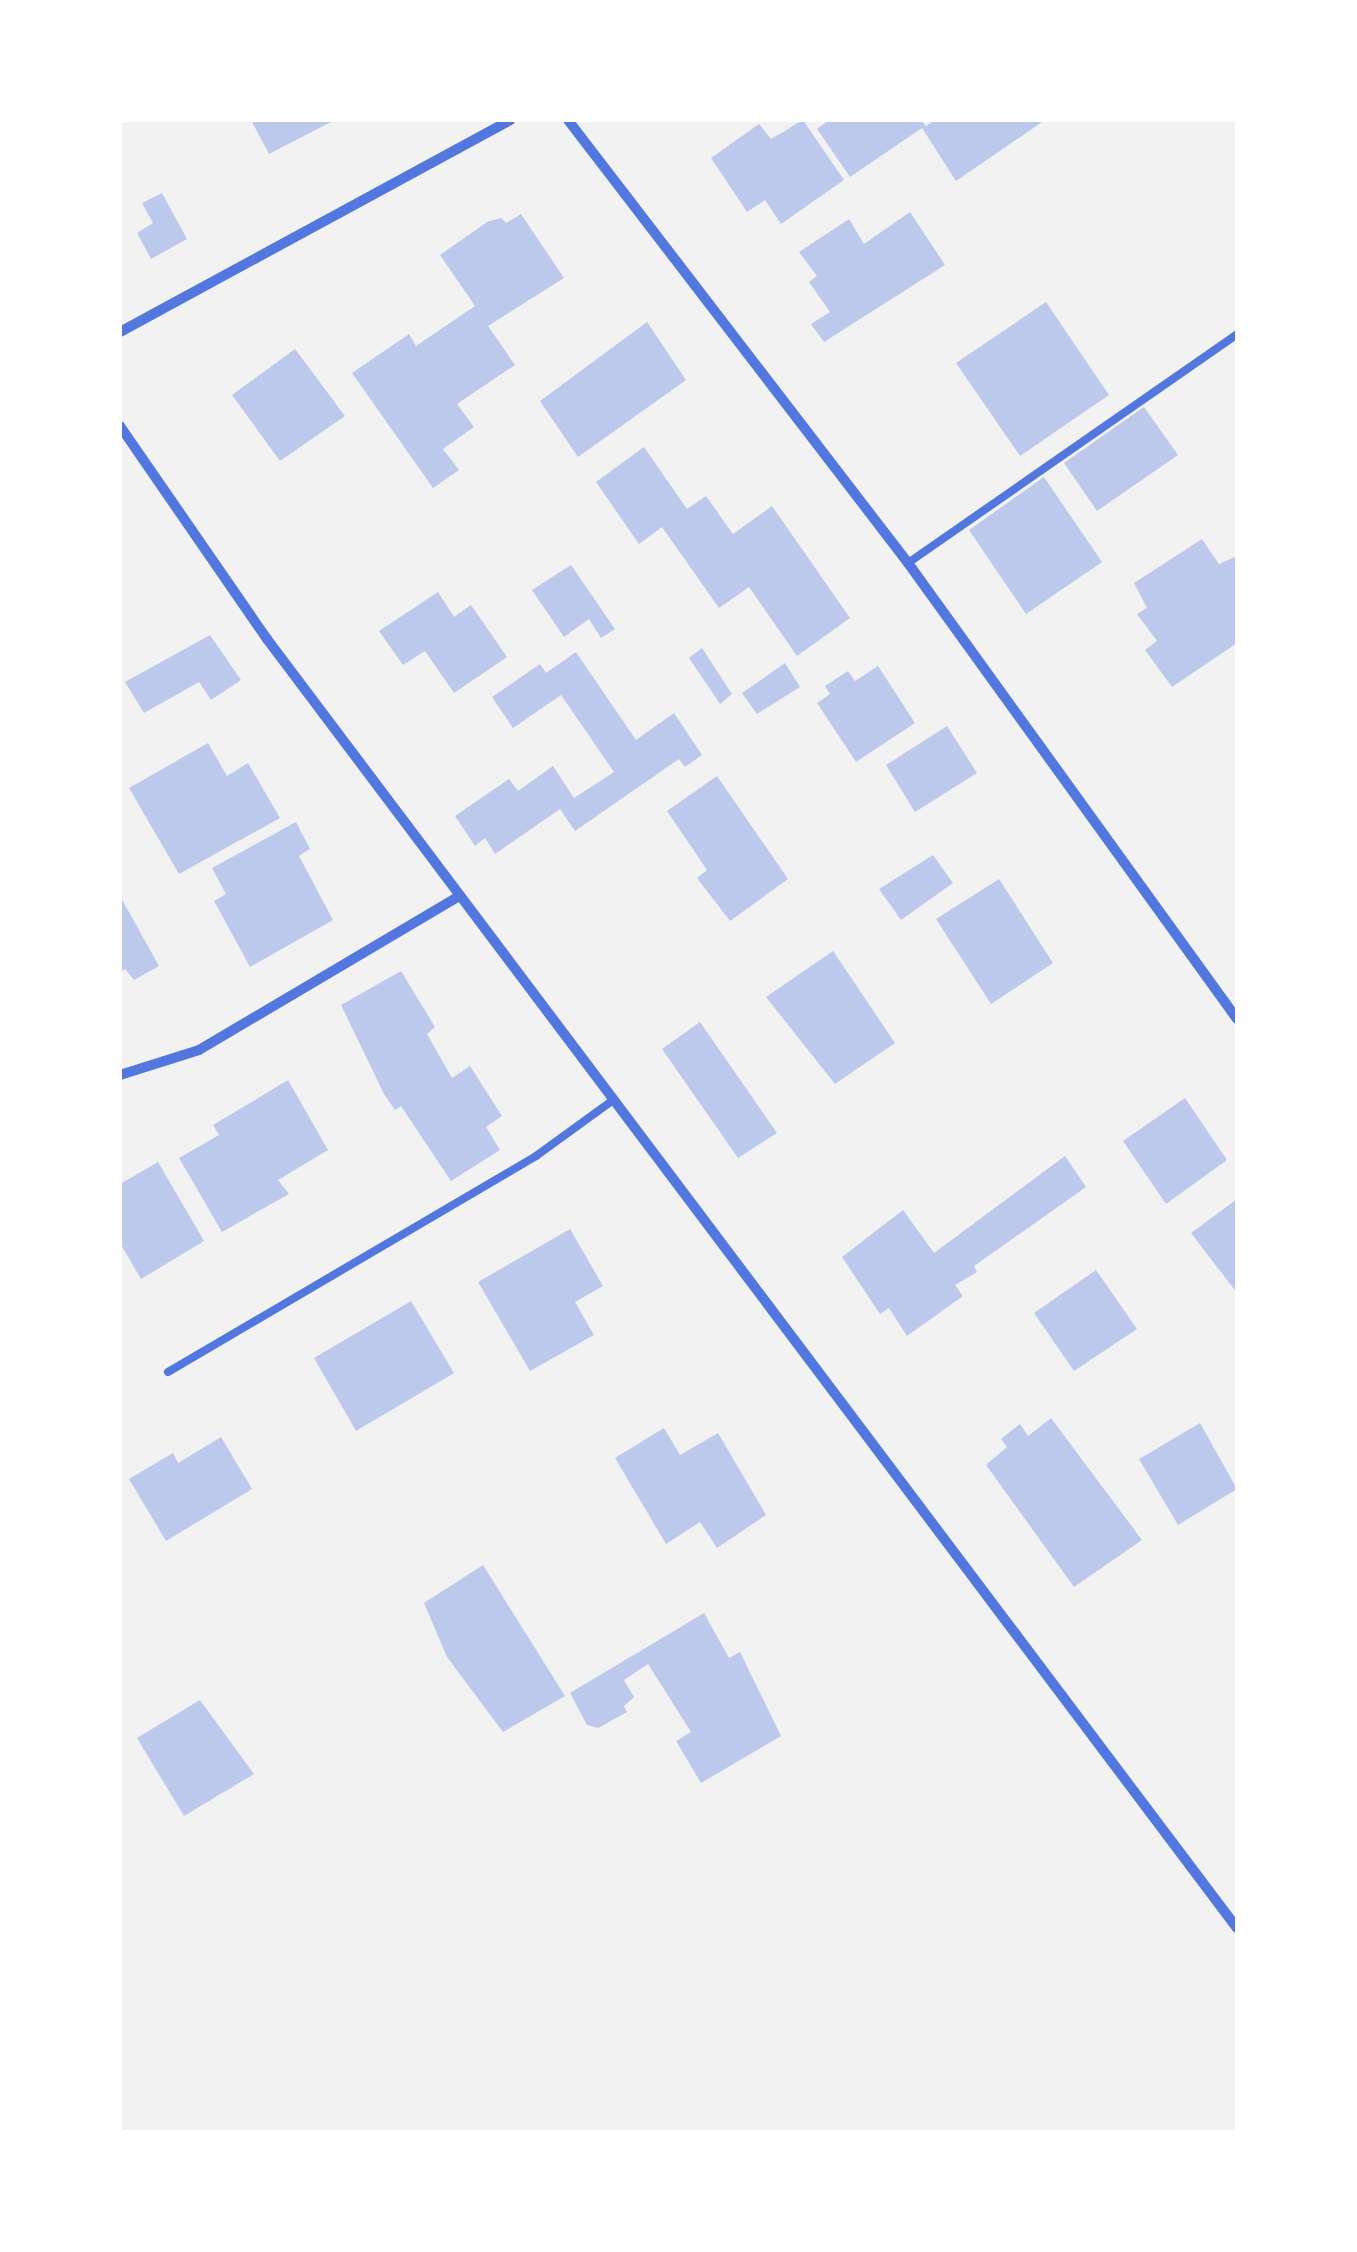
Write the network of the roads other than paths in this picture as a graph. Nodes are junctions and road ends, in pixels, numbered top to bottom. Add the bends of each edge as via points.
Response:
1 (510, 120) edge
2 (568, 120) edge
3 (120, 332) edge
4 (1237, 334) edge
5 (120, 426) edge
6 (908, 563) junction
7 (459, 896) junction
8 (1237, 1020) edge
9 (120, 1075) edge
10 (614, 1100) junction
11 (168, 1372) dead end
12 (1237, 1928) edge

1 - 3 street
2 - 6 street
4 - 6 lane
5 - 7 street via 267,639
6 - 8 street
7 - 9 street via 199,1050 140,1063
7 - 10 street
10 - 11 lane via 536,1156
10 - 12 street

